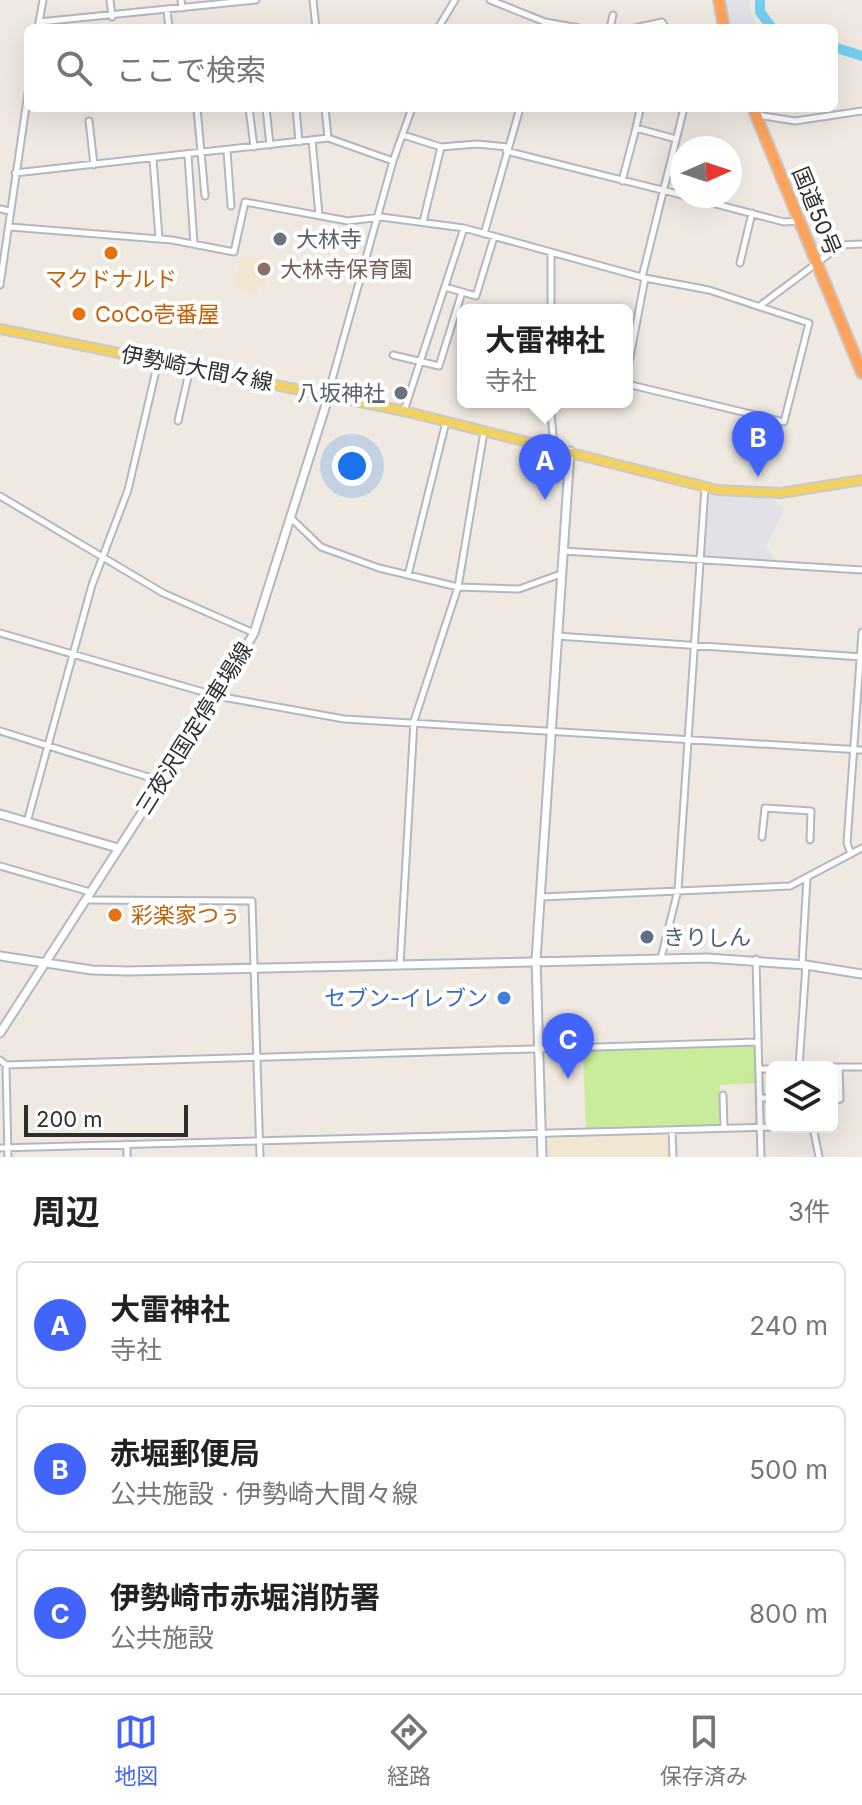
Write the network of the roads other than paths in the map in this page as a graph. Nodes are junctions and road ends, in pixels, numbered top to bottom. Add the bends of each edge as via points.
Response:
1 (43, 0) edge
2 (110, 0) edge
3 (181, 0) edge
4 (256, 0) edge
5 (313, 0) edge
6 (455, 0) edge
7 (490, 0) edge
8 (719, 0) edge
9 (212, 2) edge
10 (182, 8) junction
11 (167, 10) junction
12 (613, 15) dead end
13 (112, 17) junction
14 (39, 24) edge
15 (48, 24) edge
16 (169, 24) edge
17 (316, 24) edge
18 (440, 24) edge
19 (550, 24) edge
20 (611, 24) edge
21 (723, 24) edge
22 (862, 111) edge
23 (25, 112) edge
24 (197, 112) edge
25 (250, 112) edge
26 (266, 112) edge
27 (296, 112) edge
28 (325, 112) edge
29 (411, 112) edge
30 (519, 112) edge
31 (639, 112) edge
32 (683, 112) edge
33 (754, 112) edge
34 (89, 121) dead end
35 (636, 128) junction
36 (403, 135) junction
37 (677, 136) edge
38 (670, 137) edge
39 (328, 138) junction
40 (312, 140) junction
41 (299, 142) junction
42 (270, 145) junction
43 (254, 147) junction
44 (441, 147) junction
45 (507, 149) junction
46 (227, 151) junction
47 (201, 154) junction
48 (188, 155) junction
49 (153, 159) junction
50 (393, 161) junction
51 (670, 163) edge
52 (94, 165) junction
53 (15, 173) junction
54 (622, 181) junction
55 (663, 191) junction
56 (670, 193) edge
57 (205, 196) dead end
58 (231, 206) dead end
59 (732, 208) edge
60 (0, 209) edge
61 (10, 211) junction
62 (752, 213) junction
63 (319, 215) junction
64 (378, 217) junction
65 (800, 221) junction
66 (423, 222) junction
67 (10, 227) junction
68 (464, 228) junction
69 (484, 234) junction
70 (494, 237) junction
71 (159, 239) junction
72 (194, 244) junction
73 (862, 244) edge
74 (551, 253) junction
75 (740, 263) dead end
76 (817, 263) junction
77 (643, 278) junction
78 (0, 285) edge
79 (444, 287) junction
80 (462, 292) junction
81 (458, 304) edge
82 (551, 304) edge
83 (761, 305) junction
84 (457, 308) edge
85 (0, 329) edge
86 (633, 337) edge
87 (393, 355) dead end
88 (159, 361) junction
89 (419, 361) junction
90 (190, 367) junction
91 (862, 373) edge
92 (633, 385) edge
93 (329, 395) junction
94 (551, 408) edge
95 (404, 411) junction
96 (178, 421) dead end
97 (446, 422) junction
98 (485, 431) junction
99 (554, 447) junction
100 (570, 451) junction
101 (862, 480) edge
102 (705, 487) junction
103 (0, 496) edge
104 (291, 518) junction
105 (563, 551) junction
106 (102, 558) junction
107 (700, 560) junction
108 (862, 570) edge
109 (561, 574) junction
110 (408, 575) junction
111 (458, 587) junction
112 (862, 632) edge
113 (0, 633) edge
114 (254, 633) junction
115 (557, 636) junction
116 (694, 644) junction
117 (75, 655) junction
118 (861, 657) edge
119 (217, 696) junction
120 (414, 721) junction
121 (551, 730) junction
122 (0, 731) edge
123 (688, 739) junction
124 (49, 745) junction
125 (854, 750) junction
126 (862, 750) edge
127 (161, 781) junction
128 (0, 814) edge
129 (27, 822) junction
130 (762, 837) dead end
131 (810, 840) dead end
132 (118, 848) junction
133 (862, 848) edge
134 (851, 854) junction
135 (0, 866) edge
136 (807, 878) junction
137 (678, 890) junction
138 (90, 892) junction
139 (541, 897) junction
140 (85, 900) junction
141 (0, 956) edge
142 (661, 958) junction
143 (756, 959) junction
144 (536, 960) junction
145 (45, 964) junction
146 (804, 964) junction
147 (400, 965) junction
148 (254, 970) junction
149 (862, 974) edge
150 (0, 1033) edge
151 (758, 1042) junction
152 (539, 1048) junction
153 (257, 1057) junction
154 (0, 1060) edge
155 (799, 1061) edge
156 (6, 1065) junction
157 (838, 1067) edge
158 (862, 1067) edge
159 (759, 1069) junction
160 (766, 1069) edge
161 (723, 1095) dead end
162 (760, 1098) junction
163 (766, 1098) edge
164 (760, 1127) junction
165 (766, 1127) edge
166 (724, 1128) junction
167 (672, 1130) junction
168 (814, 1133) edge
169 (541, 1134) junction
170 (260, 1142) junction
171 (127, 1144) junction
172 (8, 1147) junction
173 (0, 1148) edge
174 (8, 1157) edge
175 (127, 1157) edge
176 (260, 1157) edge
177 (542, 1157) edge
178 (673, 1157) edge
179 (761, 1157) edge
180 (819, 1157) edge

1 - 14 street
2 - 13 street
3 - 10 street
4 - 9 street
5 - 17 street
6 - 18 street
7 - 19 street
8 - 21 highway
9 - 10 street
10 - 11 street
11 - 13 street
11 - 16 street
12 - 20 street
13 - 15 street
22 - 33 street via 801,121
23 - 53 street
24 - 47 street
25 - 43 street
26 - 42 street
27 - 41 street
28 - 39 street
29 - 36 street
30 - 45 street
31 - 35 street
32 - 37 street
33 - 65 highway, 国道50号
34 - 52 street
35 - 38 street
35 - 54 street
36 - 44 street
36 - 50 street
39 - 40 street
39 - 50 street
40 - 41 street
40 - 63 street
41 - 42 street
42 - 43 street
43 - 46 street
44 - 45 street via 477,144
44 - 66 street
45 - 54 street
45 - 69 street
46 - 47 street
46 - 58 street
47 - 48 street
47 - 57 street
48 - 49 street
48 - 72 street
49 - 52 street
49 - 71 street
50 - 64 street
51 - 55 street
52 - 53 street
53 - 61 street
54 - 55 street
55 - 56 street
55 - 77 street
59 - 62 street
60 - 61 street
61 - 67 street
62 - 65 street
62 - 75 street
63 - 64 street via 348,221
63 - 72 street via 245,202 234,252
64 - 66 street
64 - 93 street
65 - 76 highway, 国道50号
66 - 68 street
67 - 71 street
67 - 78 street
68 - 69 street
68 - 79 street
69 - 70 street
70 - 74 street
70 - 80 street via 476,296
71 - 72 street
73 - 76 street via 841,245
74 - 77 street
74 - 82 street
76 - 83 street
76 - 91 highway, 国道50号
77 - 83 street
77 - 86 street
79 - 80 street
79 - 89 street
80 - 81 street
83 - 92 street via 809,323 784,422
84 - 89 street via 439,366
85 - 88 main road, 伊勢崎大間々線
87 - 89 street
88 - 90 main road, 伊勢崎大間々線
88 - 106 street via 125,501
89 - 95 street
90 - 93 main road, 伊勢崎大間々線
90 - 96 street
93 - 95 main road, 伊勢崎大間々線
93 - 104 street, 三夜沢国定停車場線
94 - 99 street
95 - 97 main road, 伊勢崎大間々線
97 - 98 main road, 伊勢崎大間々線
97 - 110 street
98 - 99 main road, 伊勢崎大間々線
98 - 111 street
99 - 100 main road, 伊勢崎大間々線
100 - 102 main road, 伊勢崎大間々線
100 - 105 street
101 - 102 main road, 伊勢崎大間々線 via 781,493
102 - 107 street
103 - 106 street
104 - 110 street via 321,547
104 - 114 street, 三夜沢国定停車場線
105 - 107 street
105 - 109 street
106 - 114 street via 180,601
106 - 117 street
107 - 108 street
107 - 116 street
109 - 111 street via 519,589
109 - 115 street
110 - 111 street
111 - 120 street
112 - 118 street
113 - 117 street
114 - 119 street, 三夜沢国定停車場線
115 - 116 street
115 - 121 street
116 - 118 street
116 - 123 street
117 - 119 street
117 - 124 street
118 - 125 street
119 - 120 street via 344,719
119 - 127 street, 三夜沢国定停車場線
120 - 121 street
120 - 147 street
121 - 123 street
121 - 139 street
122 - 124 street
123 - 125 street
123 - 137 street
124 - 127 street
124 - 129 street
125 - 126 street
125 - 134 street via 847,843
127 - 132 street, 三夜沢国定停車場線
128 - 129 street
129 - 132 street
130 - 131 street via 765,808 811,811
132 - 138 street, 三夜沢国定停車場線
133 - 134 street
134 - 136 street
135 - 138 street
136 - 137 street via 790,886
136 - 146 street
137 - 139 street
137 - 142 street
138 - 140 street, 三夜沢国定停車場線
139 - 144 street
140 - 145 street, 三夜沢国定停車場線
140 - 148 street via 252,901
141 - 145 street
142 - 143 street
142 - 144 street
143 - 146 street
143 - 151 street
144 - 147 street
144 - 152 street
145 - 148 street via 128,971
145 - 150 street, 三夜沢国定停車場線
146 - 149 street
146 - 155 street
147 - 148 street
148 - 153 street
151 - 152 street
151 - 159 street
152 - 153 street
152 - 169 street
153 - 156 street
153 - 170 street
154 - 156 street
156 - 172 street
157 - 158 street
159 - 160 street
159 - 162 street
161 - 166 street
162 - 163 street
162 - 164 street
164 - 165 street
164 - 166 street
164 - 179 street
166 - 167 street
167 - 169 street
167 - 178 street
168 - 180 street
169 - 170 street
169 - 177 street
170 - 171 street
170 - 176 street
171 - 172 street
171 - 175 street
172 - 173 street
172 - 174 street

